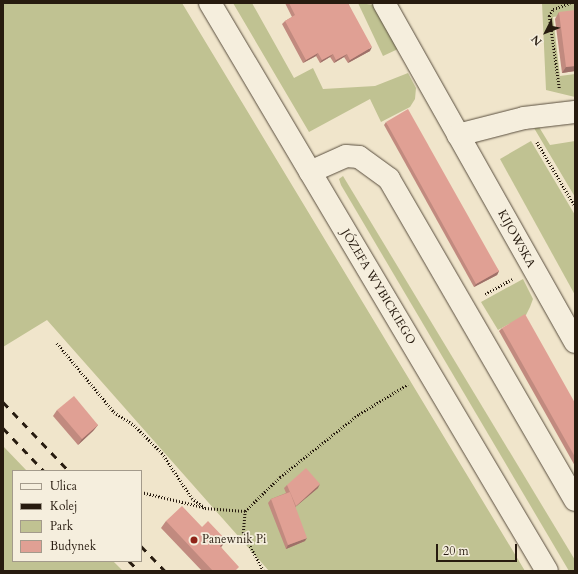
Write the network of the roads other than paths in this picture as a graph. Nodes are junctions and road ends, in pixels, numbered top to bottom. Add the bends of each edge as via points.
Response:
1 (210, 3) edge
2 (384, 3) edge
3 (575, 112) edge
4 (458, 135) junction
5 (310, 172) junction
6 (575, 342) edge
7 (575, 500) edge
8 (547, 571) edge

1 - 5 street, JÓZEFA WYBICKIEGO
2 - 4 street, KIJOWSKA
3 - 4 street via 524,118
4 - 6 street, KIJOWSKA
5 - 7 street via 346,156 359,157 373,165 400,195
5 - 8 street, JÓZEFA WYBICKIEGO

